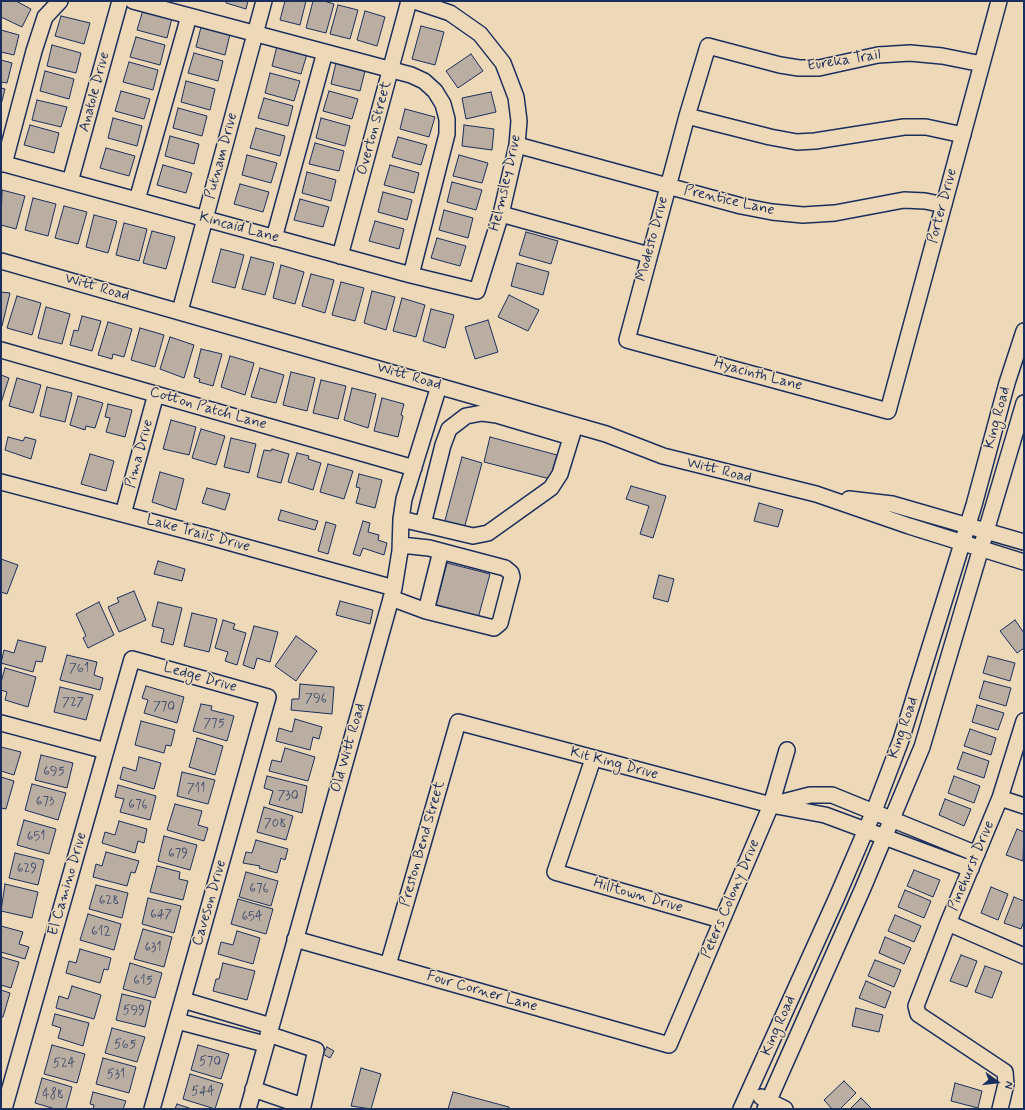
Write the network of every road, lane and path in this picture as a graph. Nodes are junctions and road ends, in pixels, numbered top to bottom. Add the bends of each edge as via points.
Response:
1 (60, 1) edge
2 (120, 1) edge
3 (133, 1) edge
4 (264, 1) edge
5 (409, 1) edge
6 (414, 1) edge
7 (999, 1) edge
8 (189, 16) junction
9 (255, 33) junction
10 (708, 46) joint
11 (325, 52) junction
12 (982, 64) junction
13 (391, 69) junction
14 (687, 116) junction
15 (963, 135) junction
16 (517, 146) junction
17 (3, 164) edge
18 (70, 182) junction
19 (667, 186) junction
20 (137, 200) junction
21 (944, 205) junction
22 (501, 214) junction
23 (205, 219) junction
24 (274, 238) junction
25 (649, 255) junction
26 (340, 256) junction
27 (1, 261) edge
28 (411, 275) junction
29 (477, 291) joint
30 (180, 311) junction
31 (1024, 331) edge
32 (628, 340) joint
33 (1, 350) edge
34 (439, 386) junction
35 (156, 394) junction
36 (1024, 403) edge
37 (888, 411) joint
38 (573, 431) junction
39 (414, 468) junction
40 (1, 482) edge
41 (816, 494) junction
42 (123, 514) junction
43 (401, 519) junction
44 (423, 524) junction
45 (967, 526) junction
46 (987, 531) junction
47 (1024, 542) edge
48 (962, 543) junction
49 (401, 545) junction
50 (982, 550) junction
51 (441, 551) junction
52 (1024, 562) edge
53 (392, 593) junction
54 (426, 612) junction
55 (132, 659) joint
56 (268, 697) joint
57 (1024, 721) edge
58 (458, 722) joint
59 (1, 723) edge
60 (787, 750) dead end
61 (106, 751) junction
62 (593, 759) junction
63 (1000, 798) junction
64 (771, 805) junction
65 (1024, 806) edge
66 (874, 811) junction
67 (892, 819) junction
68 (866, 830) junction
69 (885, 837) junction
70 (977, 854) junction
71 (971, 869) junction
72 (721, 920) junction
73 (948, 923) junction
74 (295, 939) junction
75 (1024, 956) edge
76 (388, 965) junction
77 (183, 1000) junction
78 (177, 1021) junction
79 (268, 1035) junction
80 (668, 1045) joint
81 (253, 1089) junction
82 (749, 1091) junction
83 (767, 1105) edge
84 (309, 1108) edge
85 (4, 1109) edge
86 (152, 1109) edge
87 (248, 1109) edge
88 (741, 1109) edge
89 (785, 1109) edge
90 (1000, 1109) edge

1 - 17 street via 45,17
2 - 18 street, Anatole Drive
3 - 8 street
4 - 9 street, Putnam Drive
5 - 13 street, Overton Street
6 - 16 street, Helmsley Drive via 439,8 471,26 496,52 508,74 518,109
7 - 12 street, Porter Drive
8 - 9 street
8 - 20 street
9 - 11 street
9 - 23 street, Putnam Drive
10 - 12 street, Eureka Trail via 799,68 819,68 878,55 910,53
10 - 14 street, Modesto Drive
11 - 13 street
11 - 24 street
12 - 15 street, Porter Drive
13 - 26 street, Overton Street
13 - 28 street via 424,80 435,91 447,119 444,150
14 - 15 street via 797,142 904,127 926,127
14 - 19 street, Modesto Drive
15 - 21 street, Porter Drive
16 - 19 street, Prentice Lane
16 - 22 street, Helmsley Drive
17 - 18 street, Kincaid Lane
18 - 20 street, Kincaid Lane
19 - 21 street, Prentice Lane via 757,210 788,214 835,213 904,200
19 - 25 street, Modesto Drive
20 - 23 street, Kincaid Lane
21 - 37 street, Porter Drive
22 - 25 street
22 - 29 street, Helmsley Drive
23 - 24 street, Kincaid Lane
23 - 30 street, Putnam Drive
24 - 26 street, Kincaid Lane
25 - 32 street, Modesto Drive
26 - 28 street, Kincaid Lane
27 - 30 street, Witt Road
28 - 29 street, Kincaid Lane
30 - 34 street, Witt Road
31 - 45 street, King Road
32 - 37 street, Hyacinth Lane
33 - 35 street, Cotton Patch Lane
34 - 38 street, Witt Road
34 - 39 street, Old Witt Road
35 - 39 street, Cotton Patch Lane
35 - 42 street, Pima Drive
36 - 46 street, King Road
38 - 41 street, Witt Road via 606,434 663,456
38 - 44 street via 560,474 552,488 488,533 473,536
38 - 44 street via 497,415 482,413 466,416 449,429 447,434
39 - 43 street, Old Witt Road via 404,499
40 - 42 street, Lake Trails Drive
41 - 45 street, Witt Road via 892,504
41 - 48 street, Witt Road
42 - 53 street, Lake Trails Drive
43 - 44 street
43 - 49 street, Old Witt Road
45 - 46 street, Witt Road
45 - 48 street, King Road
46 - 47 street, Witt Road
46 - 50 street, King Road
48 - 50 street, Witt Road
48 - 66 street, King Road via 901,740
49 - 51 street
49 - 53 street, Old Witt Road
50 - 52 street, Witt Road
50 - 67 street, King Road via 922,747
51 - 54 street
51 - 54 street, Lake Trails Drive via 505,568 512,577 500,622 494,628
53 - 54 street, Lake Trails Drive
53 - 74 street, Old Witt Road
55 - 56 street, Ledge Drive
55 - 61 street, El Camino Drive
56 - 77 street, Caveson Drive
57 - 63 street, Pinehurst Drive
58 - 62 street, Kit King Drive
58 - 76 street, Preston Bend Street
59 - 61 street
60 - 64 street, Peters Colony Drive
61 - 85 street, El Camino Drive
62 - 64 street, Kit King Drive
62 - 72 street, Hilltown Drive via 555,872
63 - 65 street
63 - 70 street, Pinehurst Drive
64 - 66 street, Kit King Drive via 810,795 832,795
64 - 68 street, Kit King Drive via 825,815
64 - 72 street, Peters Colony Drive
66 - 67 street, Kit King Drive
66 - 68 street, King Road
67 - 69 street, King Road
67 - 70 street, Kit King Drive
68 - 69 street, Kit King Drive
68 - 82 street, King Road
69 - 71 street, Kit King Drive
69 - 83 street, King Road
70 - 71 street, Pinehurst Drive
71 - 73 street, Pinehurst Drive
72 - 80 street, Peters Colony Drive
73 - 75 street
73 - 90 street, Pinehurst Drive via 916,1003 916,1009 918,1014 1002,1069 1006,1076 1006,1084
74 - 76 street, Four Corner Lane
74 - 79 street, Old Witt Road
76 - 80 street, Four Corner Lane
77 - 78 street, Caveson Drive
77 - 79 street
78 - 79 street
78 - 86 street, Caveson Drive
79 - 81 street, Old Witt Road
79 - 84 street via 316,1050
81 - 84 street
81 - 87 street, Old Witt Road
82 - 83 street
82 - 88 street, King Road
83 - 89 street

